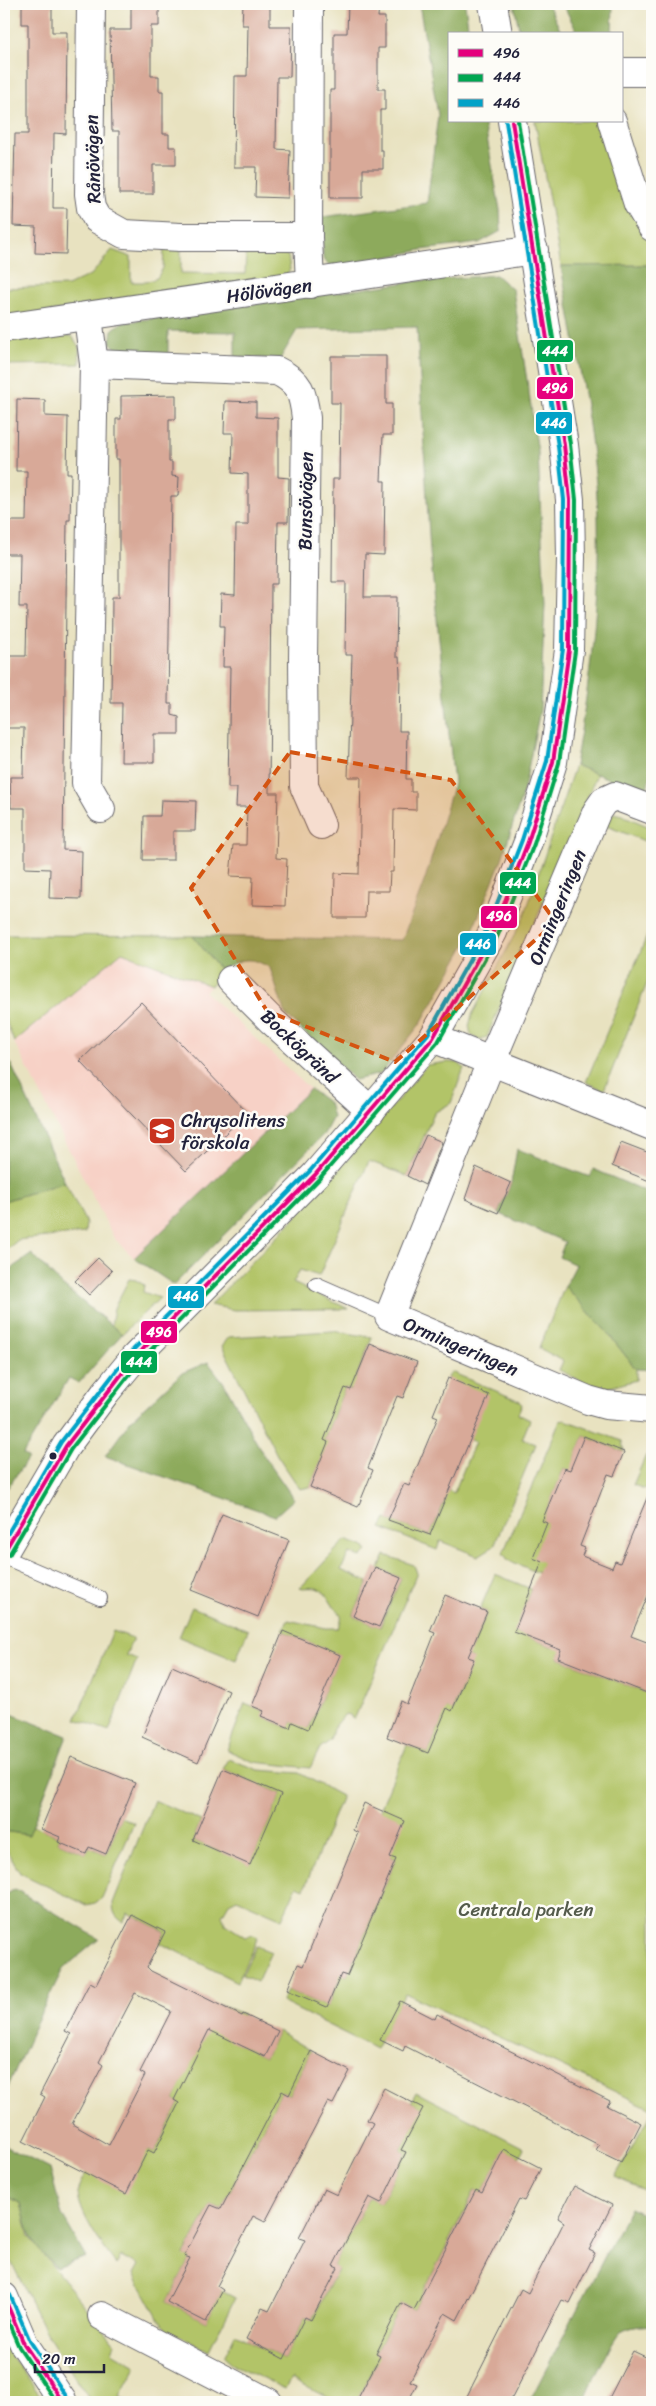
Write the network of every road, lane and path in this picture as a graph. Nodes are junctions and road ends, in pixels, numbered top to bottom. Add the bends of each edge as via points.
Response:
1 (91, 4) edge
2 (309, 4) edge
3 (493, 4) edge
4 (498, 32) edge
5 (624, 72) edge
6 (652, 72) edge
7 (512, 122) edge
8 (612, 122) edge
9 (652, 227) edge
10 (308, 237) junction
11 (534, 250) junction
12 (310, 284) junction
13 (88, 317) junction
14 (4, 328) edge
15 (94, 364) junction
16 (101, 809) dead end
17 (652, 810) edge
18 (321, 825) dead end
19 (231, 980) dead end
20 (433, 1038) junction
21 (492, 1062) junction
22 (371, 1111) junction
23 (652, 1126) edge
24 (316, 1284) dead end
25 (389, 1316) junction
26 (652, 1409) edge
27 (4, 1552) edge
28 (4, 1557) edge
29 (100, 1598) dead end
30 (4, 2297) edge
31 (102, 2316) dead end
32 (63, 2402) edge
33 (268, 2402) edge

1 - 10 street, Rånövägen via 89,194 91,208 97,218 124,234
2 - 10 street
3 - 4 street
5 - 6 street
7 - 11 street
8 - 9 street via 638,204
10 - 12 street
11 - 12 street, Hölövägen
11 - 20 street via 569,491 569,650 553,762 528,842 493,932
12 - 13 street, Hölövägen
13 - 14 street, Hölövägen
13 - 15 street
15 - 16 street via 86,783
15 - 18 street, Bunsövägen via 277,371 292,378 299,388 306,418 304,786
17 - 21 street, Ormingeringen via 615,796 599,806
19 - 22 street, Bockögränd
20 - 21 street
20 - 22 street
21 - 23 street
21 - 25 street, Ormingeringen
22 - 27 street via 315,1175 123,1371 72,1439
24 - 25 lane
25 - 26 street, Ormingeringen via 588,1400
28 - 29 lane
30 - 32 street via 24,2344
31 - 33 street

